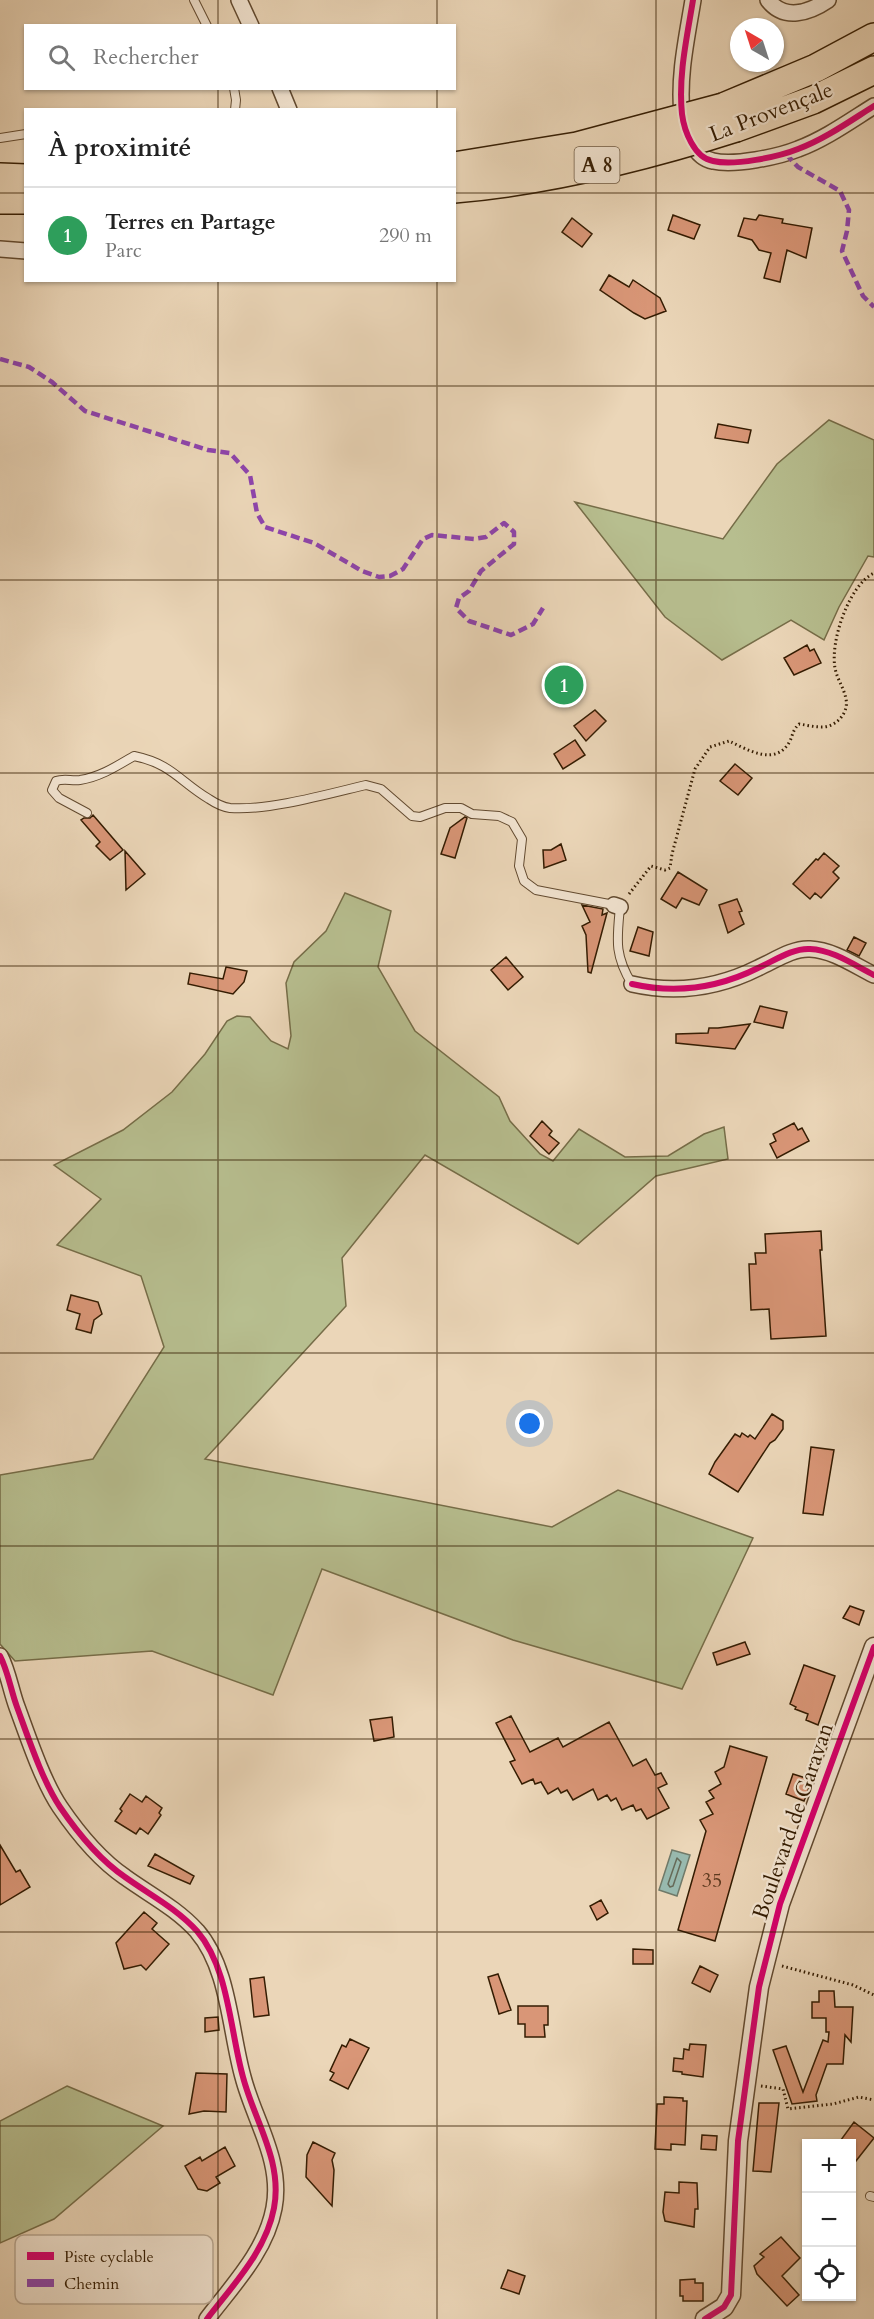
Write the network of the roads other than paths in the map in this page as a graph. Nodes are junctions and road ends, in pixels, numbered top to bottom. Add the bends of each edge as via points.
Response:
1 (194, 0) edge
2 (239, 0) edge
3 (693, 0) edge
4 (768, 0) edge
5 (828, 0) edge
6 (206, 24) edge
7 (250, 24) edge
8 (874, 37) edge
9 (874, 70) edge
10 (234, 90) edge
11 (281, 90) edge
12 (874, 106) edge
13 (235, 108) edge
14 (288, 108) edge
15 (729, 117) junction
16 (24, 134) edge
17 (0, 138) edge
18 (456, 166) edge
19 (0, 177) edge
20 (24, 178) edge
21 (456, 189) edge
22 (0, 200) edge
23 (24, 200) edge
24 (0, 249) edge
25 (24, 251) edge
26 (87, 813) dead end
27 (874, 975) edge
28 (632, 984) joint
29 (874, 1647) edge
30 (0, 1656) edge
31 (207, 2319) edge
32 (705, 2319) edge

1 - 6 lane
2 - 7 street
3 - 12 street via 681,75 682,116 692,144 712,162 786,154
4 - 5 street via 785,13 805,13
8 - 15 highway, La Provençale / A 8
9 - 15 highway, La Provençale / A 8 via 813,100
10 - 13 lane
11 - 14 street
15 - 18 highway, La Provençale / A 8, bridge
15 - 21 highway, La Provençale / A 8, bridge via 665,150 521,180
16 - 17 lane
19 - 20 highway
22 - 23 highway
24 - 25 street
26 - 28 lane via 59,798 52,790 56,781 97,776 134,756 166,766 209,800 227,808 254,808 366,785 381,789 412,816 445,808 499,816 512,822 522,839 519,866 524,881 536,891 617,906 617,942 622,967
27 - 28 street via 833,954 807,948 727,981 690,989
29 - 32 street, Boulevard de Garavan via 780,1905 764,1966 751,2032 738,2141 731,2295 724,2307
30 - 31 street via 59,1806 81,1836 122,1875 192,1926 214,1957 220,1974 243,2079 271,2154 276,2185 269,2229 256,2256

